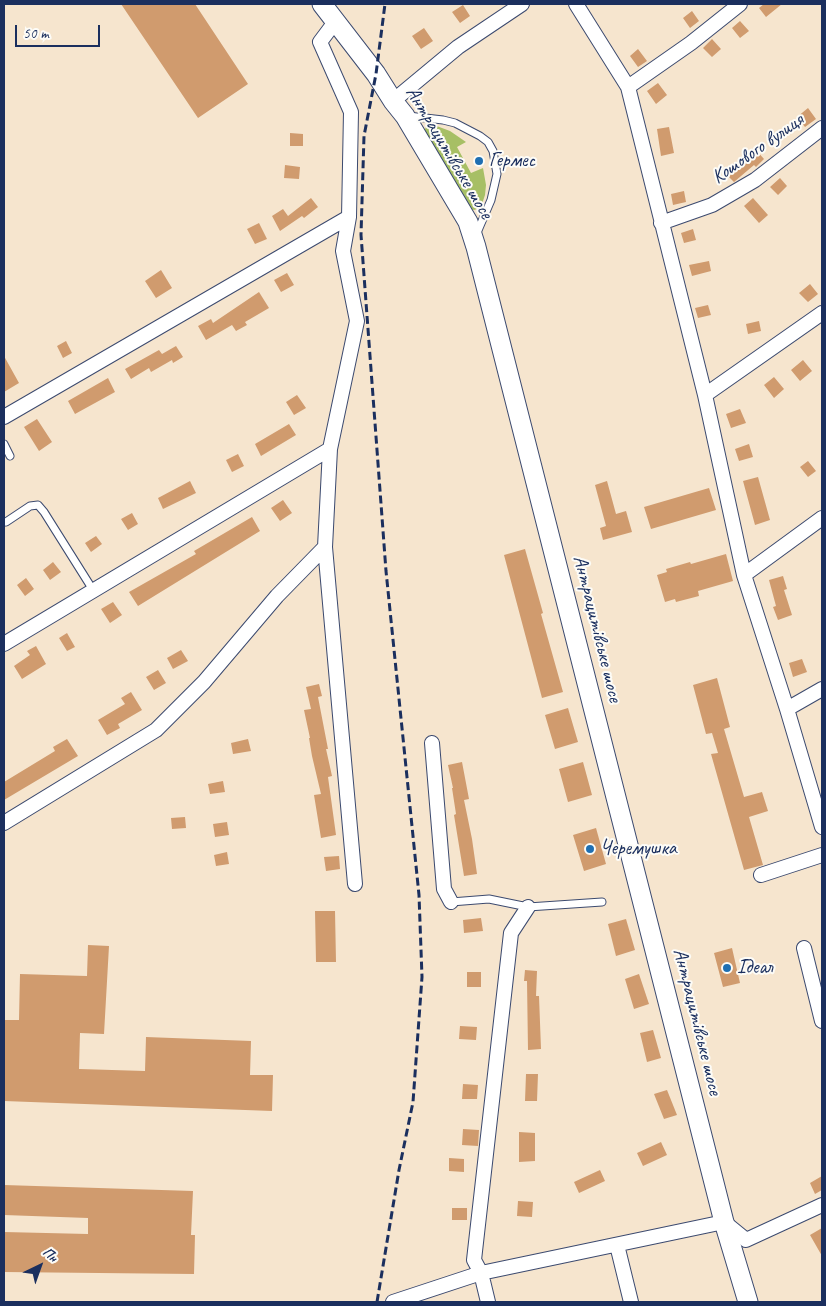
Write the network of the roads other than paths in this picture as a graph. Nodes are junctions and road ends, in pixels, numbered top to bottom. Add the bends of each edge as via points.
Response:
1 (322, 4) edge
2 (522, 4) edge
3 (576, 4) edge
4 (740, 4) edge
5 (335, 22) junction
6 (628, 87) junction
7 (393, 101) junction
8 (405, 116) junction
9 (822, 128) edge
10 (349, 217) junction
11 (661, 223) junction
12 (474, 240) junction
13 (822, 313) edge
14 (705, 395) junction
15 (4, 417) edge
16 (4, 444) edge
17 (330, 449) junction
18 (10, 456) dead end
19 (822, 518) edge
20 (6, 522) dead end
21 (325, 547) junction
22 (744, 575) junction
23 (94, 590) junction
24 (4, 644) edge
25 (822, 689) edge
26 (787, 709) junction
27 (432, 743) dead end
28 (4, 823) edge
29 (822, 827) edge
30 (822, 855) edge
31 (761, 875) dead end
32 (355, 884) dead end
33 (451, 902) joint
34 (602, 902) dead end
35 (528, 907) junction
36 (804, 948) dead end
37 (822, 1022) edge
38 (822, 1205) edge
39 (724, 1222) junction
40 (617, 1245) junction
41 (481, 1274) junction
42 (392, 1302) edge
43 (488, 1302) edge
44 (631, 1302) edge
45 (748, 1302) edge

1 - 5 main road, Антрацитівське шосе
2 - 7 street via 458,47
3 - 6 street
4 - 6 street
5 - 7 main road, Антрацитівське шосе
5 - 10 street via 320,42 352,112
6 - 11 street
7 - 8 main road, Антрацитівське шосе
8 - 12 main road, Антрацитівське шосе via 468,222
8 - 12 lane via 455,123 488,142 497,174 491,200
9 - 11 street, Кошового вулиця via 755,180 712,205
10 - 15 street
10 - 17 street via 342,251 357,320
11 - 14 street
12 - 39 main road, Антрацитівське шосе
13 - 14 street
14 - 22 street
16 - 18 lane
17 - 21 street
17 - 23 street
19 - 22 street
20 - 23 lane via 30,506 38,505
21 - 28 street via 277,596 204,682 156,730
21 - 32 street
22 - 26 street
23 - 24 street
25 - 26 street
26 - 29 street
27 - 33 street via 444,889
30 - 31 street
33 - 35 lane via 489,899
34 - 35 lane
35 - 41 street via 511,932 474,1260
36 - 37 street
38 - 39 street via 746,1240
39 - 40 street
39 - 45 main road, Антрацитівське шосе
40 - 41 street
40 - 44 street
41 - 42 street
41 - 43 street

